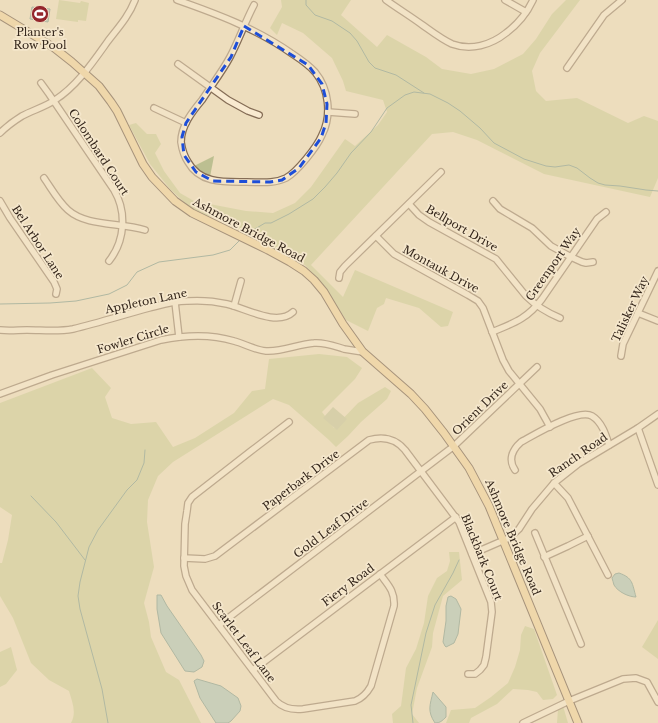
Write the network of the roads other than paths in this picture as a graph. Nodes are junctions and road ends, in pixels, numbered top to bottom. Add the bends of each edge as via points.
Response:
1 (135, 0) edge
2 (177, 0) edge
3 (386, 0) edge
4 (506, 0) edge
5 (533, 0) edge
6 (622, 0) edge
7 (254, 5) dead end
8 (526, 12) junction
9 (0, 15) edge
10 (244, 26) junction
11 (178, 64) dead end
12 (567, 68) dead end
13 (84, 72) junction
14 (41, 83) dead end
15 (210, 87) junction
16 (54, 101) junction
17 (154, 108) dead end
18 (328, 112) junction
19 (355, 114) dead end
20 (259, 115) dead end
21 (186, 123) junction
22 (0, 133) edge
23 (441, 172) dead end
24 (44, 178) dead end
25 (493, 200) dead end
26 (0, 201) edge
27 (409, 204) junction
28 (606, 212) dead end
29 (122, 225) junction
30 (145, 230) dead end
31 (376, 236) junction
32 (571, 257) junction
33 (109, 261) dead end
34 (593, 262) dead end
35 (658, 271) edge
36 (338, 278) dead end
37 (242, 281) dead end
38 (56, 294) dead end
39 (174, 302) junction
40 (234, 306) junction
41 (537, 306) junction
42 (293, 312) dead end
43 (638, 313) junction
44 (560, 318) dead end
45 (658, 321) edge
46 (0, 330) edge
47 (492, 332) junction
48 (179, 337) junction
49 (354, 339) junction
50 (345, 349) junction
51 (363, 352) junction
52 (621, 356) dead end
53 (537, 367) dead end
54 (519, 384) junction
55 (0, 394) edge
56 (658, 414) edge
57 (289, 422) dead end
58 (550, 427) junction
59 (638, 428) junction
60 (609, 445) junction
61 (454, 446) junction
62 (515, 470) dead end
63 (422, 472) junction
64 (554, 483) junction
65 (658, 485) edge
66 (456, 516) junction
67 (535, 533) dead end
68 (588, 536) junction
69 (504, 540) junction
70 (472, 554) junction
71 (544, 557) junction
72 (184, 558) junction
73 (380, 574) junction
74 (608, 575) dead end
75 (219, 625) junction
76 (581, 644) dead end
77 (253, 670) junction
78 (468, 674) dead end
79 (570, 701) junction
80 (658, 702) edge
81 (523, 723) edge
82 (578, 723) edge

1 - 13 street via 126,18
2 - 10 street
3 - 8 street via 445,40 465,47 487,44 502,36
4 - 8 street
5 - 8 street
6 - 12 street via 604,15
7 - 10 street
9 - 13 main road, Ashmore Bridge Road via 53,47
10 - 15 street via 230,57
10 - 18 street via 282,46 312,69 324,90
11 - 15 street
13 - 16 street
13 - 49 main road, Ashmore Bridge Road via 111,102 152,177 175,201 192,213 268,250 304,271 324,292
14 - 16 street, Colombard Court
15 - 20 street via 238,106
15 - 21 street
16 - 22 street via 14,121
16 - 29 street, Colombard Court via 117,195 122,209
17 - 21 street
18 - 19 street
18 - 21 street via 321,138 299,168 286,178 270,182 217,181 199,174 188,164 183,151 182,137
23 - 27 street
24 - 29 street via 64,206 74,215 90,221
25 - 32 street via 500,209 532,228 551,246
26 - 38 street, Bel Arbor Lane via 54,282
27 - 31 street
27 - 41 street, Bellport Drive via 418,215 429,222 496,259
28 - 32 street, Greenport Way via 596,219
29 - 30 street
29 - 33 street, Colombard Court via 118,245
31 - 36 street via 345,266
31 - 47 street, Montauk Drive via 394,254 476,299
32 - 34 street via 586,263
32 - 41 street, Greenport Way
35 - 43 street, Talisker Way
37 - 40 street
39 - 40 street, Appleton Lane via 202,300
39 - 46 street, Appleton Lane via 66,330
39 - 48 street
40 - 42 street, Appleton Lane via 278,318
41 - 44 street, Bellport Drive
41 - 47 street, Greenport Way via 522,318
43 - 45 street
43 - 52 street, Talisker Way via 623,344
47 - 54 street, Montauk Drive via 506,366
48 - 50 street, Fowler Circle via 198,336 237,341 268,351 317,343
48 - 55 street, Fowler Circle via 161,340
49 - 50 street
49 - 51 main road, Ashmore Bridge Road
50 - 51 street, Fowler Circle
51 - 61 main road, Ashmore Bridge Road via 411,394
53 - 54 street, Orient Drive
54 - 58 street, Montauk Drive via 540,409
54 - 61 street, Orient Drive
56 - 59 street, Ranch Road
57 - 72 street, Scarlet Leaf Lane via 192,497 188,503
58 - 60 street via 578,415 590,415 602,427
58 - 62 street via 516,447 512,458
59 - 60 street, Ranch Road
59 - 65 street
60 - 64 street, Ranch Road
61 - 63 street, Gold Leaf Drive
61 - 69 main road, Ashmore Bridge Road via 483,492
63 - 66 street, Blackbark Court
63 - 72 street, Paperbark Drive via 402,446 394,441 382,438 369,440 219,554 205,559
63 - 75 street, Gold Leaf Drive
64 - 68 street via 568,498
64 - 69 street, Ranch Road via 519,528
66 - 70 street, Blackbark Court
66 - 73 street, Fiery Road
67 - 71 street
68 - 71 street
68 - 74 street
69 - 70 street, Ranch Road
69 - 79 main road, Ashmore Bridge Road
70 - 78 street, Blackbark Court via 491,602 492,612 484,665 475,674
71 - 76 street
72 - 75 street, Scarlet Leaf Lane via 190,585
73 - 77 street, Fiery Road
73 - 77 street, Scarlet Leaf Lane via 391,588 394,606 371,686 363,697 349,703 292,709 276,701
75 - 77 street, Scarlet Leaf Lane
79 - 80 street via 623,679 636,678 647,682
79 - 81 street
79 - 82 main road, Ashmore Bridge Road

